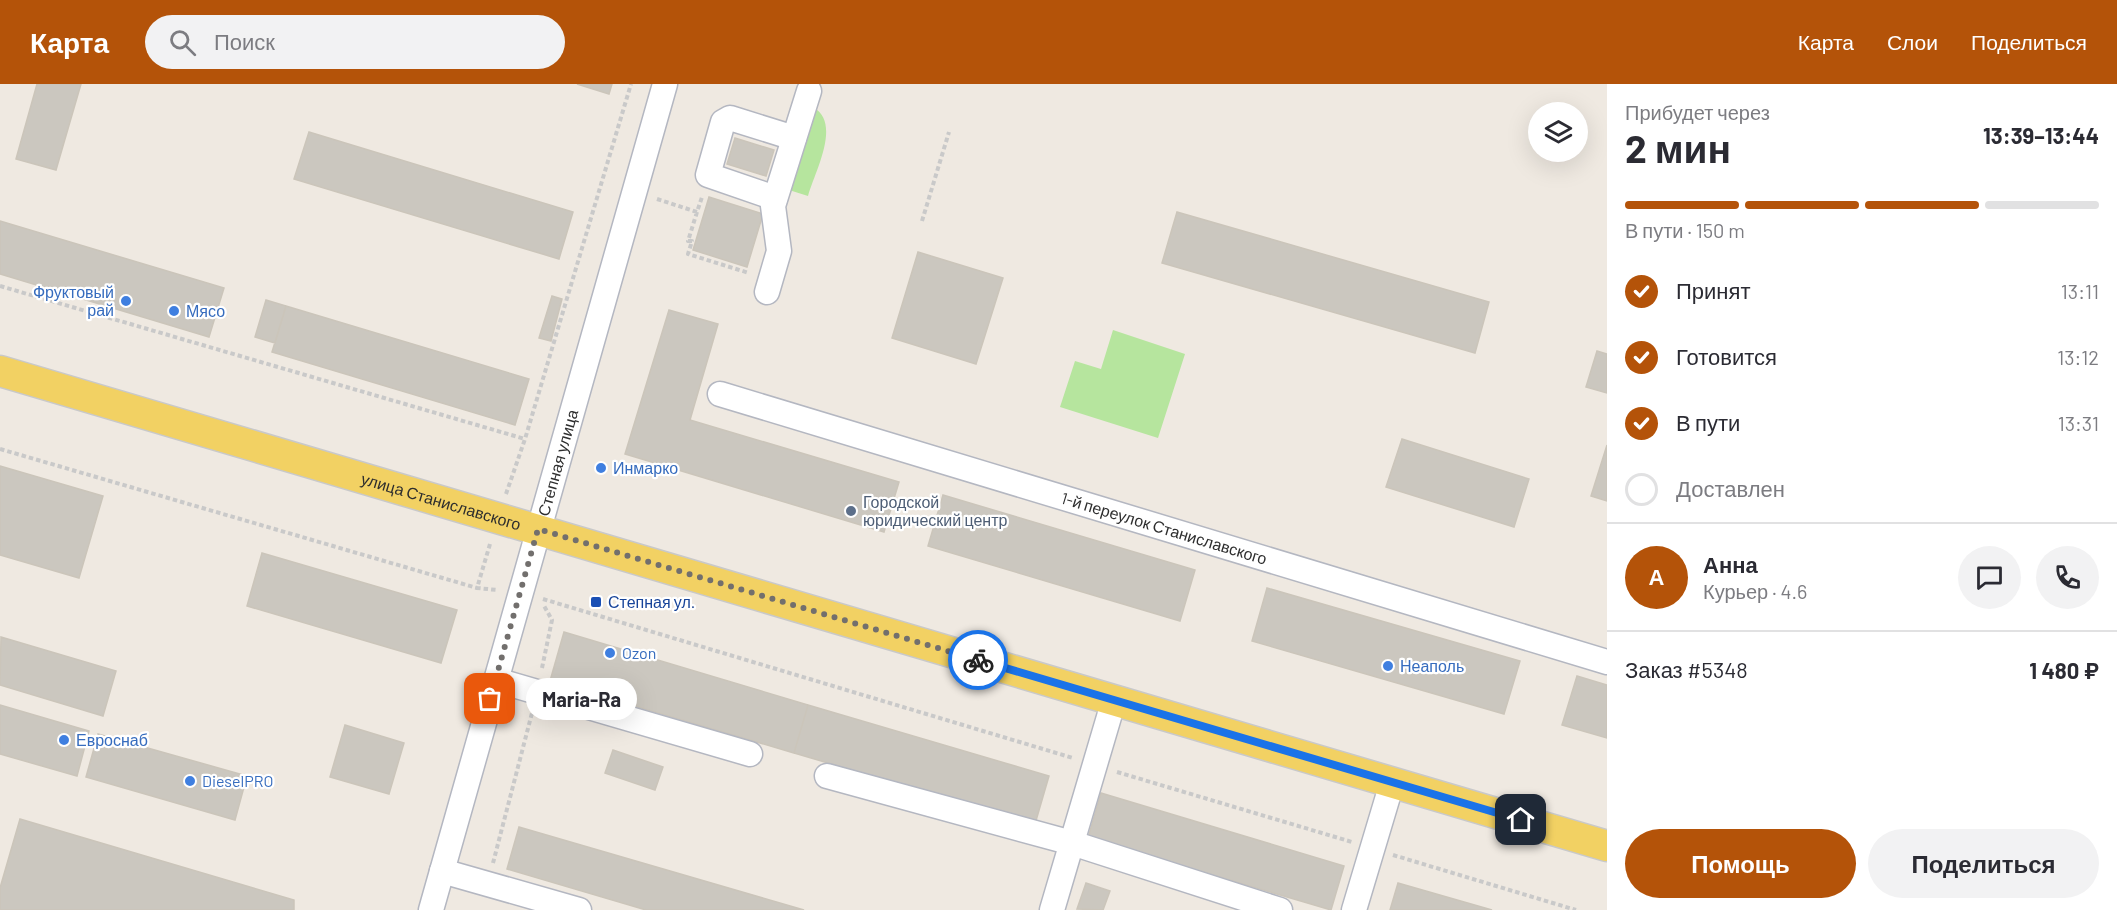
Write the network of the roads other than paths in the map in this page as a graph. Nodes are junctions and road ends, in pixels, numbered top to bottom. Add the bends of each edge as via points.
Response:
1 (665, 84) edge
2 (809, 90) dead end
3 (794, 138) junction
4 (775, 198) junction
5 (769, 286) road end
6 (0, 371) edge
7 (720, 394) dead end
8 (538, 529) junction
9 (1607, 662) edge
10 (496, 680) junction
11 (1114, 700) junction
12 (750, 754) dead end
13 (826, 776) dead end
14 (1392, 783) junction
15 (1072, 843) junction
16 (1607, 846) edge
17 (442, 871) junction
18 (431, 910) edge
19 (579, 910) edge
20 (1052, 910) edge
21 (1280, 910) edge
22 (1353, 910) edge

1 - 8 street, Степная улица
2 - 3 street
3 - 4 street
3 - 4 street via 726,118 707,171 708,176
4 - 5 street via 772,216 779,251
6 - 8 main road, улица Станиславского
7 - 9 street, 1-й переулок Станиславского
8 - 10 street, Степная улица
8 - 11 main road, улица Станиславского
10 - 12 street
10 - 17 street, Степная улица
11 - 14 main road, улица Станиславского
11 - 15 street
13 - 15 street
14 - 16 main road, улица Станиславского
14 - 22 street
15 - 20 street
15 - 21 street
17 - 18 street, Степная улица
17 - 19 street

